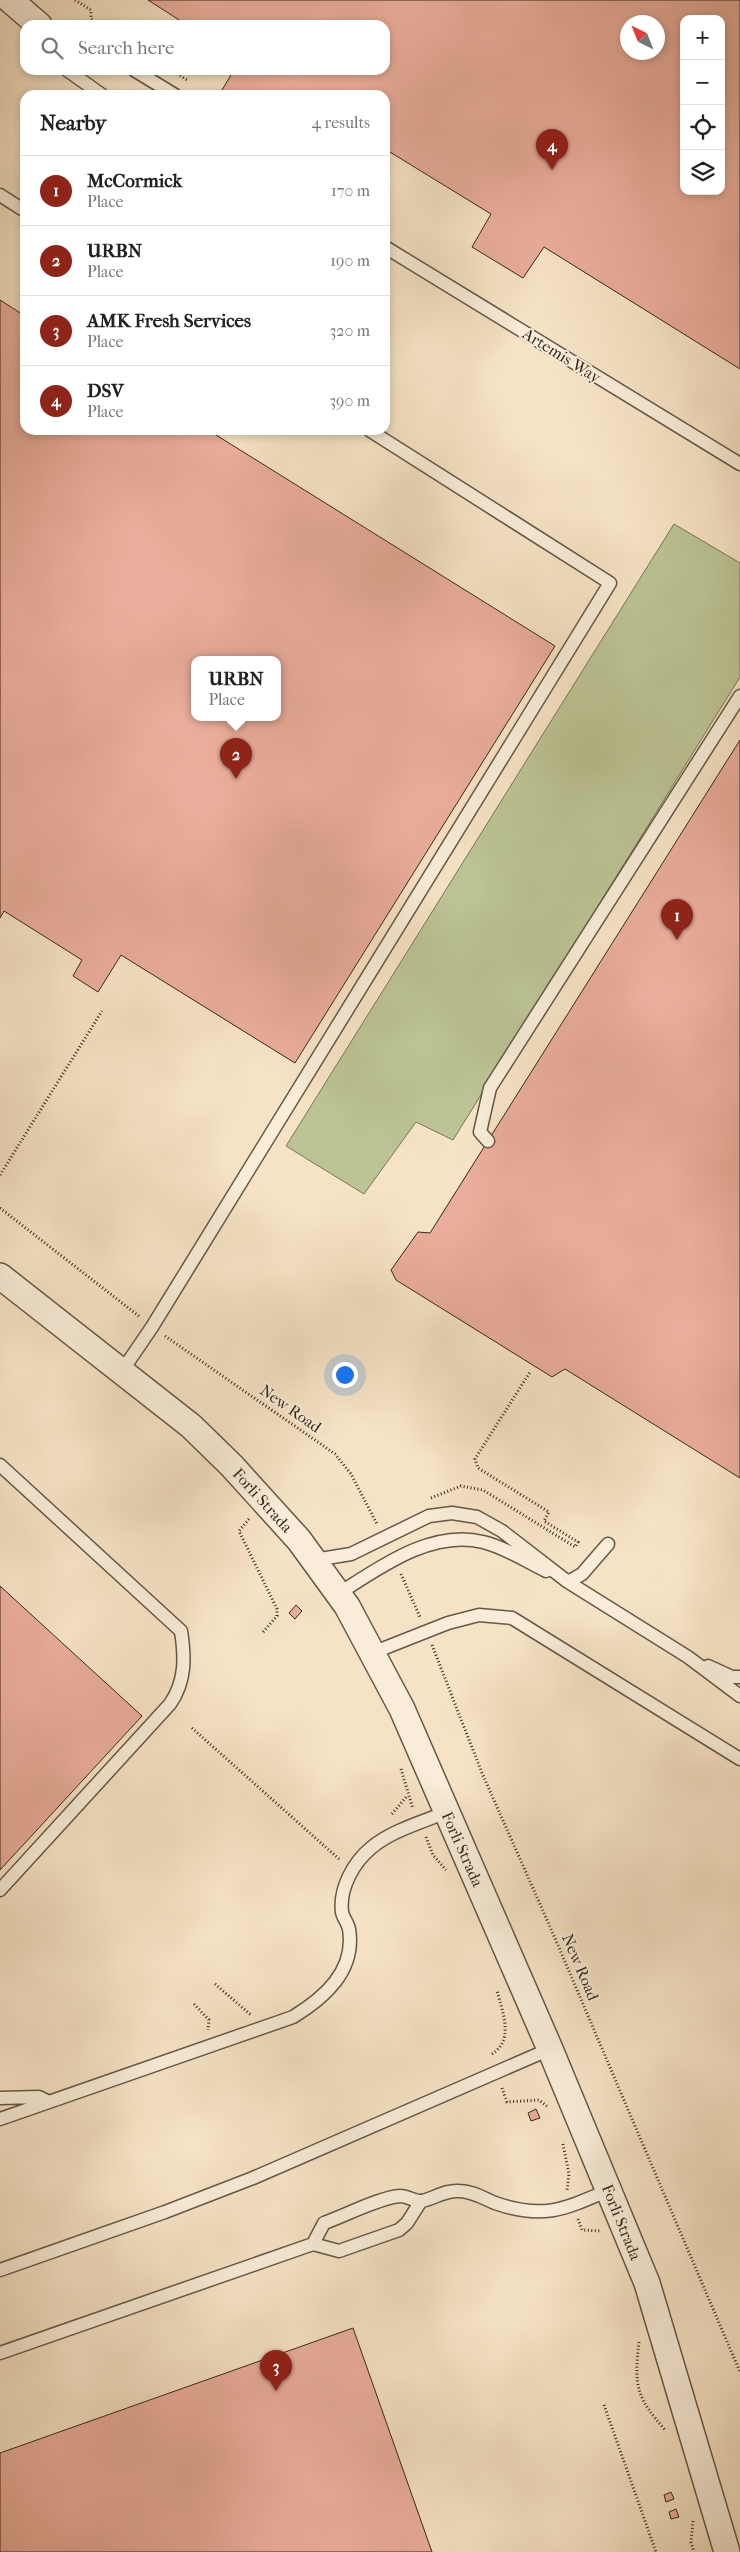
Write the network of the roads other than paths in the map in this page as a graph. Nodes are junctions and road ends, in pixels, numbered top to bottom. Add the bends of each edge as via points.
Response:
1 (10, 0) edge
2 (33, 20) edge
3 (74, 75) edge
4 (142, 75) edge
5 (95, 90) edge
6 (168, 90) edge
7 (0, 195) edge
8 (20, 208) edge
9 (390, 250) edge
10 (377, 435) edge
11 (740, 464) edge
12 (740, 696) edge
13 (488, 1141) dead end
14 (0, 1276) edge
15 (122, 1371) junction
16 (0, 1465) edge
17 (608, 1544) dead end
18 (314, 1560) junction
19 (568, 1582) junction
20 (338, 1594) junction
21 (372, 1653) junction
22 (688, 1657) junction
23 (740, 1677) edge
24 (740, 1696) edge
25 (740, 1759) edge
26 (447, 1812) junction
27 (0, 1890) edge
28 (550, 2049) junction
29 (0, 2098) edge
30 (49, 2102) junction
31 (0, 2119) edge
32 (609, 2190) junction
33 (421, 2201) junction
34 (313, 2244) junction
35 (0, 2270) edge
36 (0, 2353) edge
37 (727, 2552) edge

1 - 2 street
3 - 5 lane
4 - 6 lane
7 - 8 lane
9 - 11 lane, Artemis Way
10 - 15 lane via 610,583
12 - 13 lane via 490,1088 480,1132
14 - 15 street, Forli Strada
15 - 18 street, Forli Strada via 191,1426 232,1466
16 - 27 lane via 181,1630 184,1652 179,1690 170,1704
17 - 19 lane via 582,1574
18 - 19 lane via 352,1554 429,1516 452,1513 477,1517 502,1530
18 - 20 street, Forli Strada
19 - 20 lane via 484,1542 461,1538 415,1550
19 - 22 lane
20 - 21 street, Forli Strada
21 - 25 lane via 427,1630 479,1615 512,1618
21 - 26 street, Forli Strada via 402,1709
22 - 23 lane
22 - 24 lane
26 - 28 street, Forli Strada
26 - 30 lane via 372,1847 355,1864 344,1887 342,1911 349,1929 348,1952 342,1972 332,1988 317,2002 294,2017
28 - 32 street, Forli Strada
28 - 35 lane via 253,2178
29 - 30 lane via 39,2097
30 - 31 lane
32 - 33 lane via 567,2208 542,2213 496,2203 470,2192 445,2192
32 - 37 street, Forli Strada via 646,2283
33 - 34 lane via 401,2196 324,2223
33 - 34 lane via 399,2230 338,2251
34 - 36 lane

